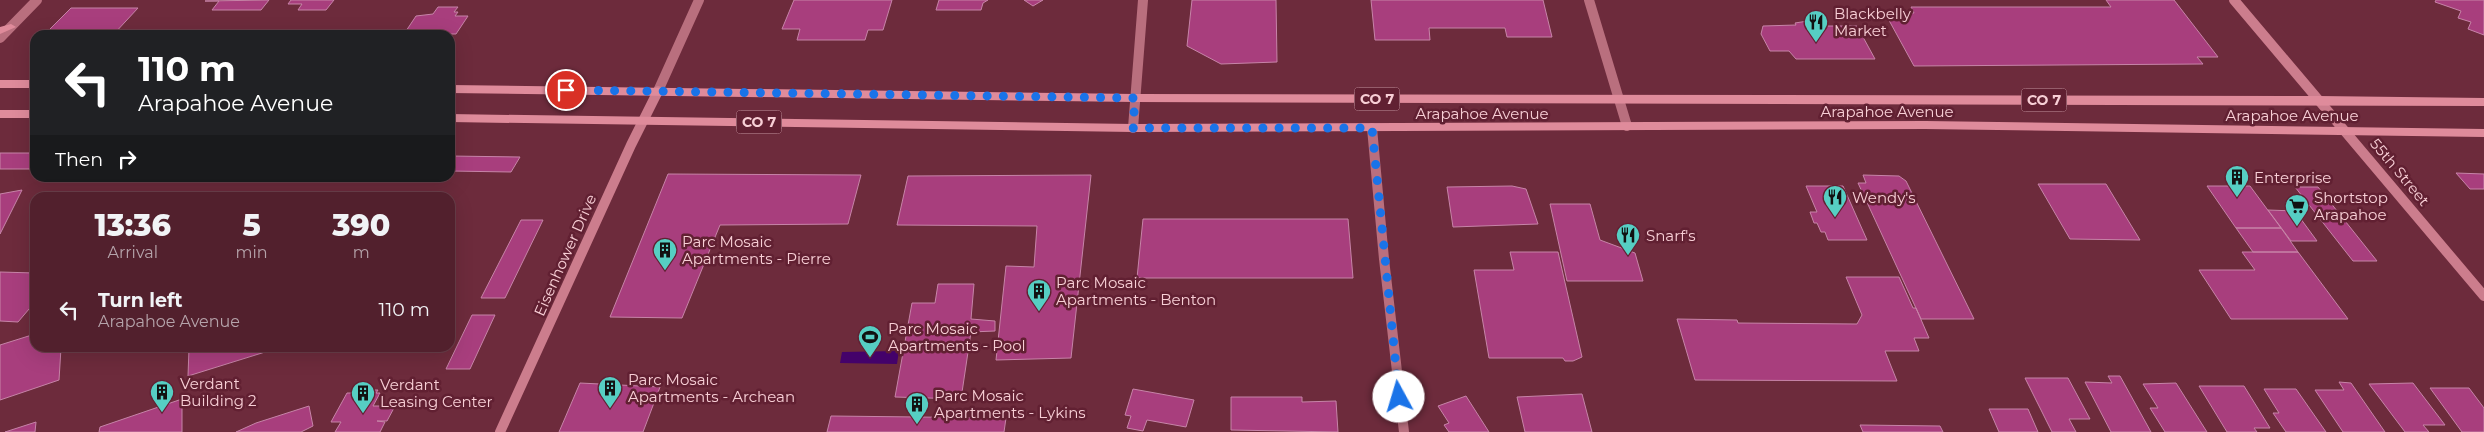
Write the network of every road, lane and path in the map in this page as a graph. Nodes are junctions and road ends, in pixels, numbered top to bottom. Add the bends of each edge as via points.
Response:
1 (37, 0) edge
2 (699, 0) edge
3 (1143, 0) edge
4 (1589, 0) edge
5 (2234, 0) edge
6 (5, 29) edge
7 (0, 38) edge
8 (0, 84) edge
9 (30, 84) edge
10 (455, 89) edge
11 (658, 91) junction
12 (1135, 98) junction
13 (1619, 100) junction
14 (2319, 100) junction
15 (2484, 102) edge
16 (0, 114) edge
17 (30, 114) edge
18 (455, 118) edge
19 (644, 121) junction
20 (1627, 126) junction
21 (1133, 128) junction
22 (1372, 128) junction
23 (2345, 130) junction
24 (2484, 133) edge
25 (2484, 296) edge
26 (500, 432) edge
27 (1404, 432) edge

1 - 6 street
2 - 11 street
3 - 12 street
4 - 13 street
5 - 14 main road, 55th Street
6 - 7 street
8 - 9 main road
10 - 11 main road, Arapahoe Avenue / CO 7
11 - 12 main road, Arapahoe Avenue / CO 7
11 - 19 main road, Eisenhower Drive
12 - 13 main road, Arapahoe Avenue / CO 7
12 - 21 street
13 - 14 main road, Arapahoe Avenue / CO 7
13 - 20 street
14 - 15 main road, Arapahoe Avenue / CO 7
14 - 23 main road, 55th Street
16 - 17 main road
18 - 19 main road, Arapahoe Avenue / CO 7
19 - 21 main road, Arapahoe Avenue / CO 7
19 - 26 main road, Eisenhower Drive
20 - 22 main road, Arapahoe Avenue / CO 7
20 - 23 main road, Arapahoe Avenue / CO 7 via 1925,125
21 - 22 main road, Arapahoe Avenue / CO 7
22 - 27 street
23 - 24 main road, Arapahoe Avenue / CO 7
23 - 25 main road, 55th Street

